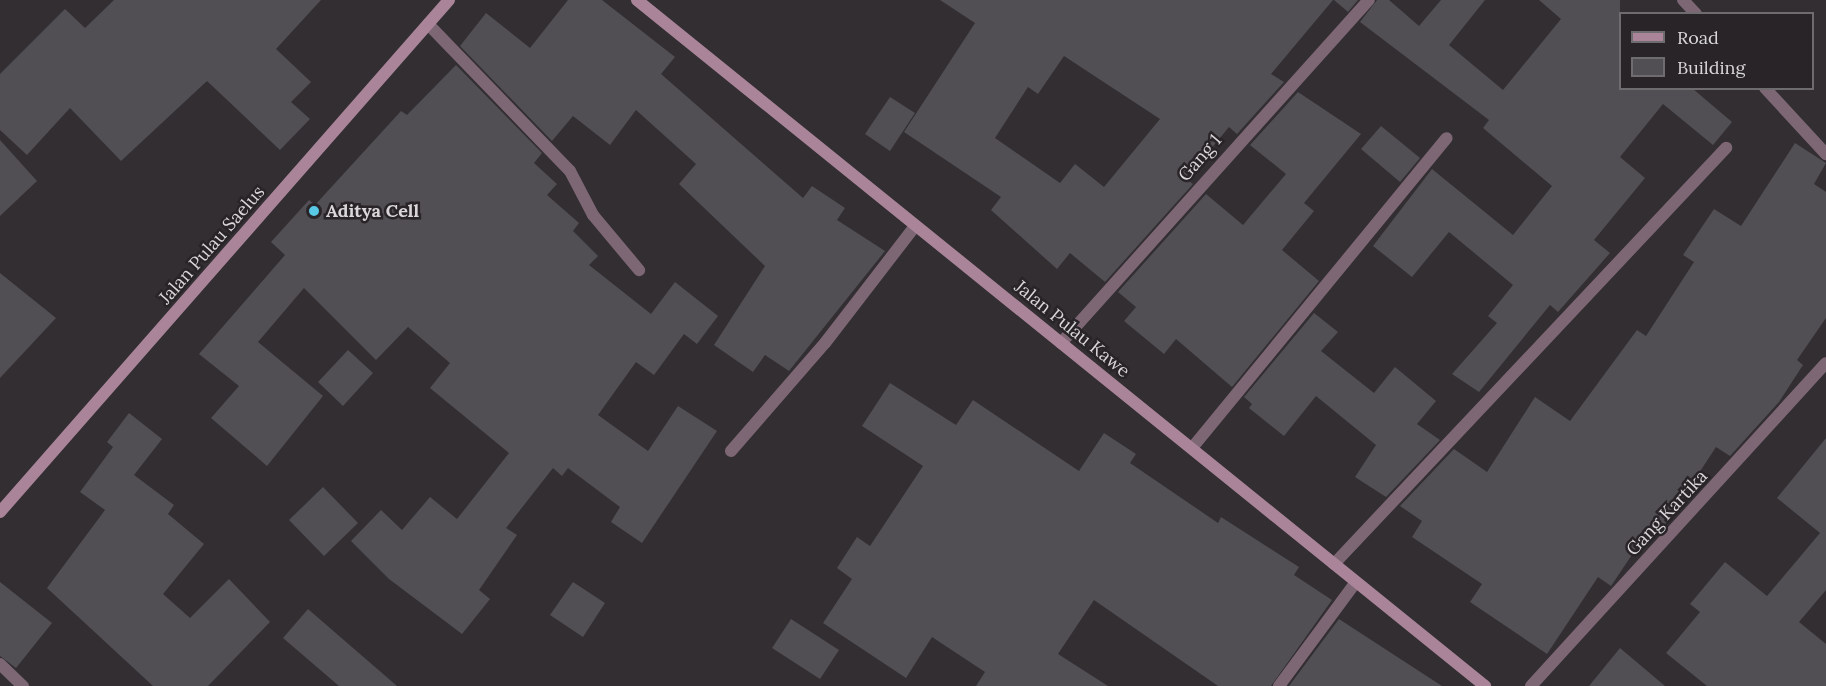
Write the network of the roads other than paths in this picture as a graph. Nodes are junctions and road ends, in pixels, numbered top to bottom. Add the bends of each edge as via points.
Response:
1 (449, 0) edge
2 (637, 0) edge
3 (1369, 0) edge
4 (1683, 0) edge
5 (1694, 12) edge
6 (428, 24) junction
7 (1767, 90) edge
8 (1447, 138) dead end
9 (1726, 148) dead end
10 (1826, 154) edge
11 (915, 226) junction
12 (639, 270) dead end
13 (1061, 343) junction
14 (1826, 363) edge
15 (1192, 448) junction
16 (731, 452) dead end
17 (0, 512) edge
18 (1334, 564) junction
19 (1356, 582) junction
20 (0, 664) edge
21 (23, 686) edge
22 (1279, 686) edge
23 (1485, 686) edge
24 (1531, 686) edge

1 - 6 street, Jalan Pulau Saelus
2 - 11 street, Jalan Pulau Kawe
3 - 13 street, Gang 1
4 - 5 street
6 - 12 street via 570,171 593,215
6 - 17 street, Jalan Pulau Saelus
7 - 10 street
8 - 15 street
9 - 18 street
11 - 13 street, Jalan Pulau Kawe
11 - 16 street
13 - 15 street, Jalan Pulau Kawe
14 - 24 street, Gang Kartika
15 - 18 street, Jalan Pulau Kawe
18 - 19 street, Jalan Pulau Kawe
19 - 22 street
19 - 23 street, Jalan Pulau Kawe
20 - 21 street

